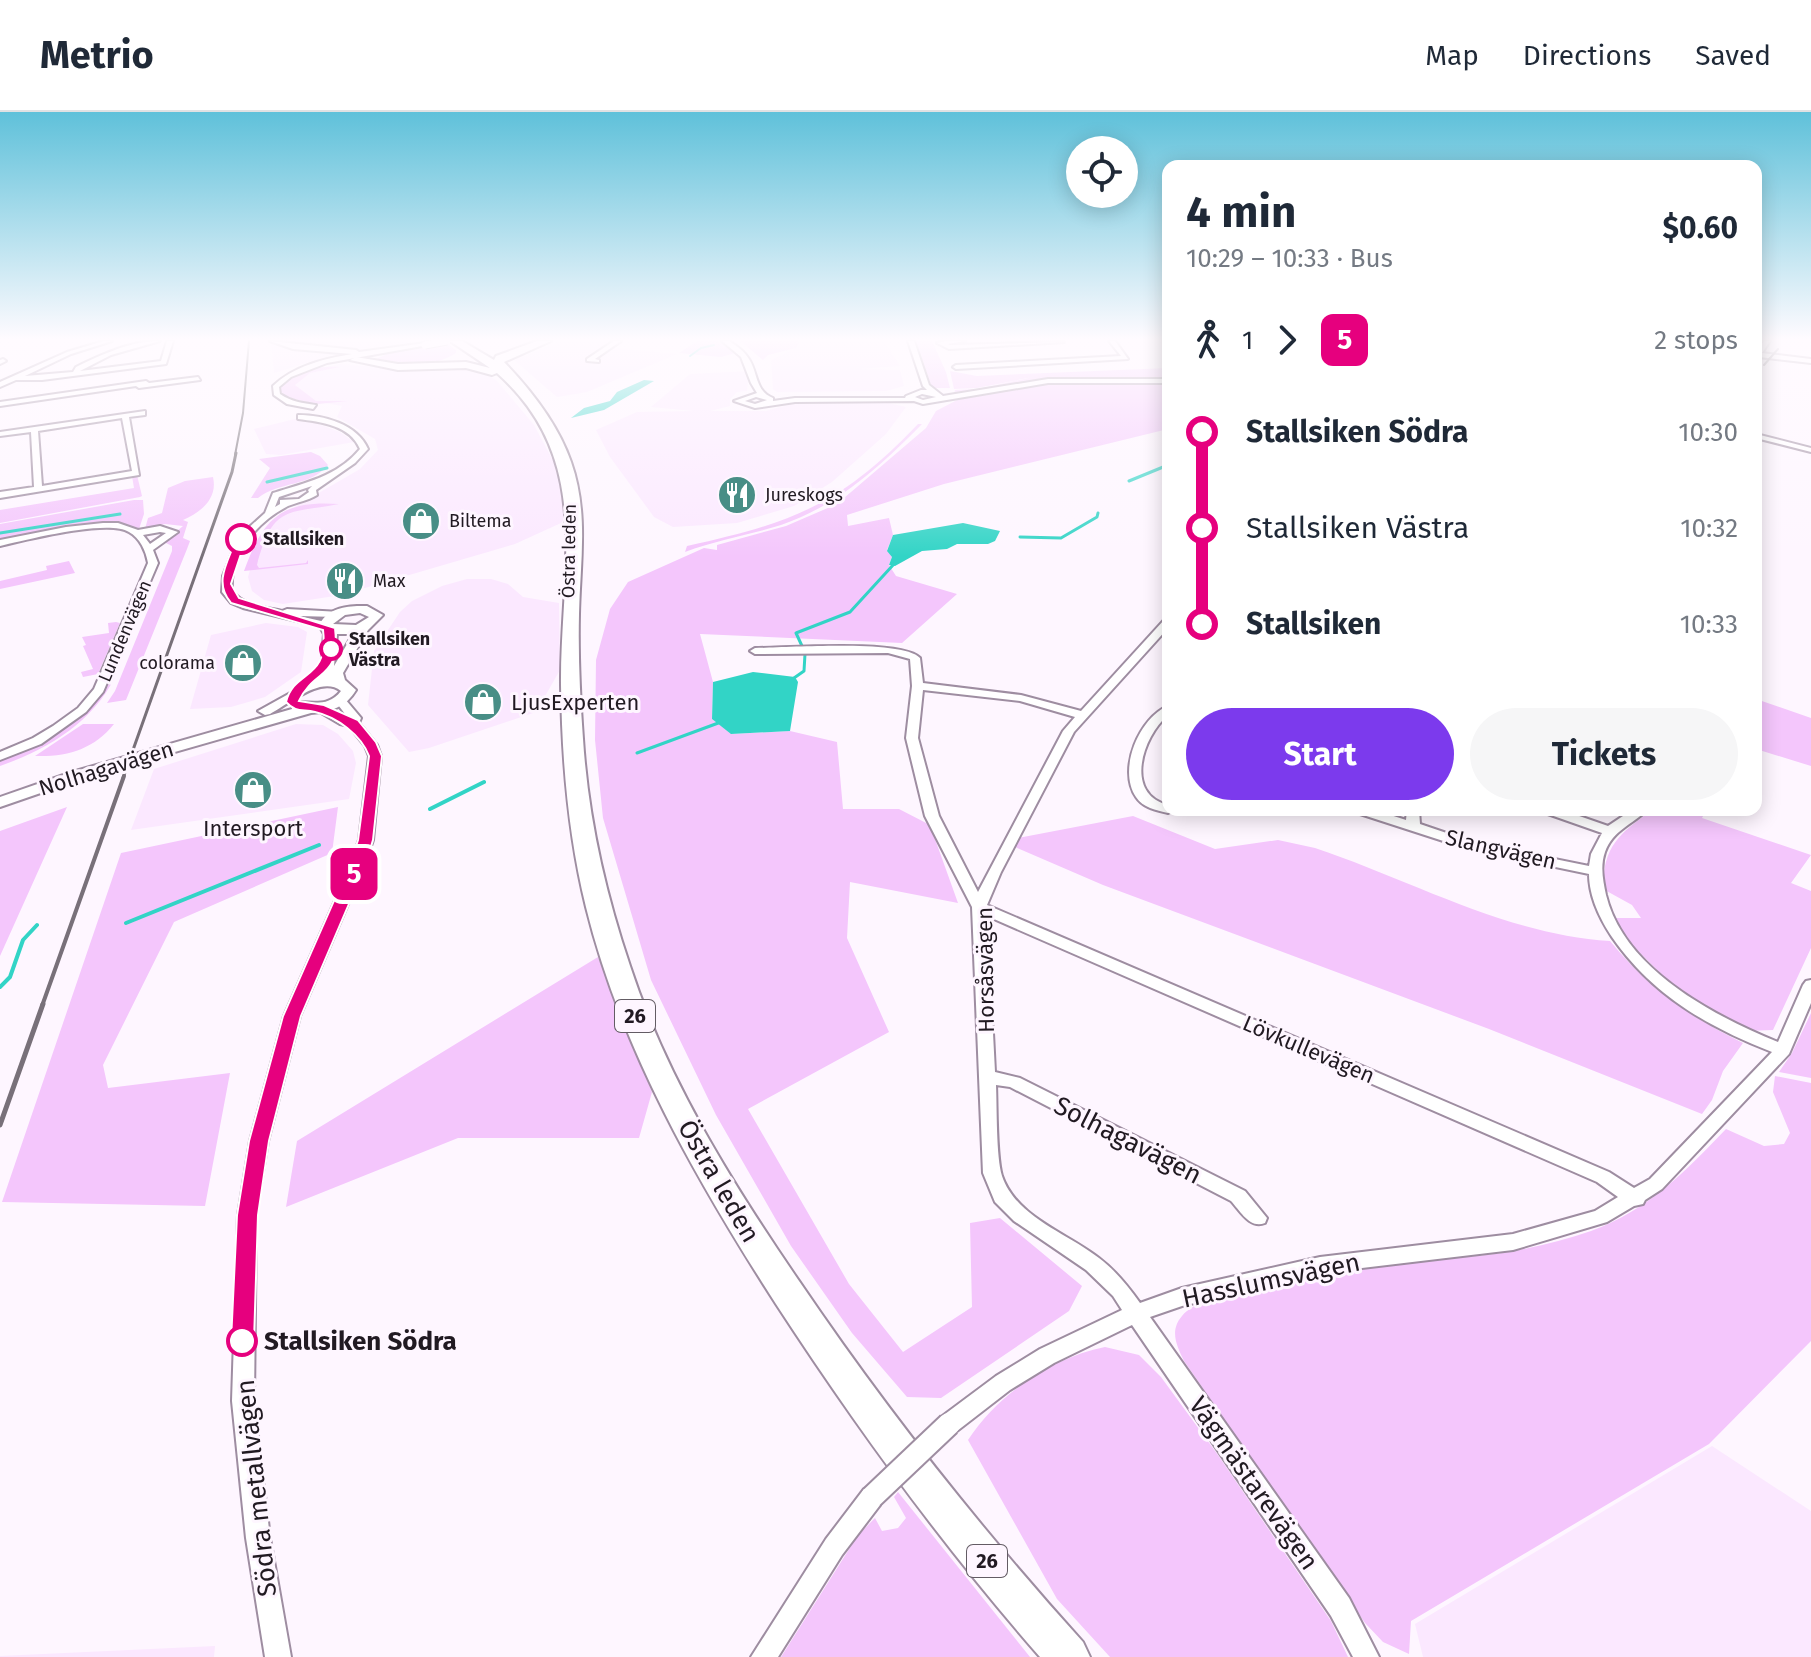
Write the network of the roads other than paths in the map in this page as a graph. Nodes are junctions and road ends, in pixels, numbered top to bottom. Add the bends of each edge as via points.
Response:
1 (142, 413) dead end
2 (295, 413) edge
3 (314, 413) edge
4 (323, 413) edge
5 (540, 413) edge
6 (125, 415) junction
7 (301, 417) junction
8 (329, 422) junction
9 (34, 428) junction
10 (0, 434) edge
11 (1762, 438) edge
12 (1811, 450) edge
13 (324, 479) junction
14 (38, 489) junction
15 (297, 489) junction
16 (312, 490) junction
17 (0, 495) edge
18 (276, 501) junction
19 (290, 502) junction
20 (268, 513) junction
21 (136, 533) junction
22 (0, 543) edge
23 (148, 549) junction
24 (275, 613) junction
25 (329, 622) junction
26 (363, 627) junction
27 (1162, 628) edge
28 (755, 651) dead end
29 (326, 665) junction
30 (316, 684) junction
31 (918, 686) junction
32 (343, 691) junction
33 (294, 695) junction
34 (313, 708) junction
35 (1162, 713) edge
36 (1081, 715) junction
37 (353, 723) junction
38 (212, 736) junction
39 (0, 756) edge
40 (0, 802) edge
41 (1162, 808) edge
42 (1381, 816) edge
43 (1413, 816) edge
44 (1567, 816) edge
45 (1632, 816) edge
46 (1413, 826) junction
47 (1610, 831) junction
48 (1594, 871) junction
49 (979, 907) junction
50 (1811, 985) edge
51 (1783, 1050) junction
52 (988, 1077) junction
53 (1636, 1199) junction
54 (1258, 1218) dead end
55 (1136, 1313) junction
56 (1047, 1641) edge
57 (278, 1657) edge
58 (764, 1657) edge
59 (1068, 1657) edge
60 (1366, 1657) edge

1 - 6 street
2 - 7 street
3 - 7 street
4 - 8 street
5 - 56 highway, Östra leden / 26 via 568,470 576,522 570,619 574,784 603,923 632,1009 675,1107 750,1237 877,1425
6 - 9 street
6 - 14 street via 136,473
7 - 8 street
8 - 13 street via 354,434 364,449
9 - 10 street
9 - 14 street
11 - 12 street
13 - 15 street
13 - 16 street
14 - 17 street
15 - 16 street
15 - 18 street via 276,495
16 - 19 street via 310,498
18 - 19 street
18 - 20 street
19 - 20 street
20 - 24 street via 241,539 226,584 235,601
21 - 22 street, Lundenvägen via 126,527 95,527
21 - 23 street, Lundenvägen
21 - 23 street, Lundenvägen via 174,532
23 - 39 street, Lundenvägen via 150,572 99,690 57,728
24 - 25 street
24 - 25 street
25 - 26 street via 341,631
25 - 26 street via 362,609 375,613 375,620
25 - 29 street
26 - 32 street via 344,665 350,669
27 - 36 street, Horsåsvägen
28 - 31 street via 901,651 915,658
29 - 30 street via 328,670
29 - 33 street, Nolhagavägen
30 - 32 street
30 - 33 street
31 - 36 street via 1021,698
31 - 49 street via 912,738 932,816
32 - 34 street, Nolhagavägen
32 - 37 street, Södra metallvägen
33 - 34 street via 295,705
33 - 38 street, Nolhagavägen
34 - 37 street
34 - 38 street, Nolhagavägen
35 - 41 street via 1146,735 1136,770 1140,798
36 - 49 street, Horsåsvägen
37 - 57 street, Södra metallvägen via 375,756 366,840 292,1016 259,1141 247,1215 243,1401
38 - 40 street, Nolhagavägen
42 - 46 street, Slangvägen
43 - 46 street
44 - 47 street
45 - 47 street
46 - 48 street, Slangvägen via 1473,846
47 - 48 street
48 - 51 street via 1596,889 1619,938 1660,982 1719,1023
49 - 52 street, Horsåsvägen
49 - 53 street, Lövkullevägen via 1590,1171
50 - 51 street, Hasslumsvägen
51 - 53 street, Hasslumsvägen via 1697,1143
52 - 54 street, Solhagavägen via 1014,1082 1238,1196
52 - 55 street, Horsåsvägen via 992,1173 1002,1197 1021,1216 1093,1264
53 - 55 street, Hasslumsvägen via 1600,1217 1513,1242 1320,1265
55 - 58 street, Hasslumsvägen, bridge via 1047,1356 949,1424 872,1497
55 - 60 street, Vägmästarevägen via 1340,1607
56 - 59 highway, Östra leden / 26

